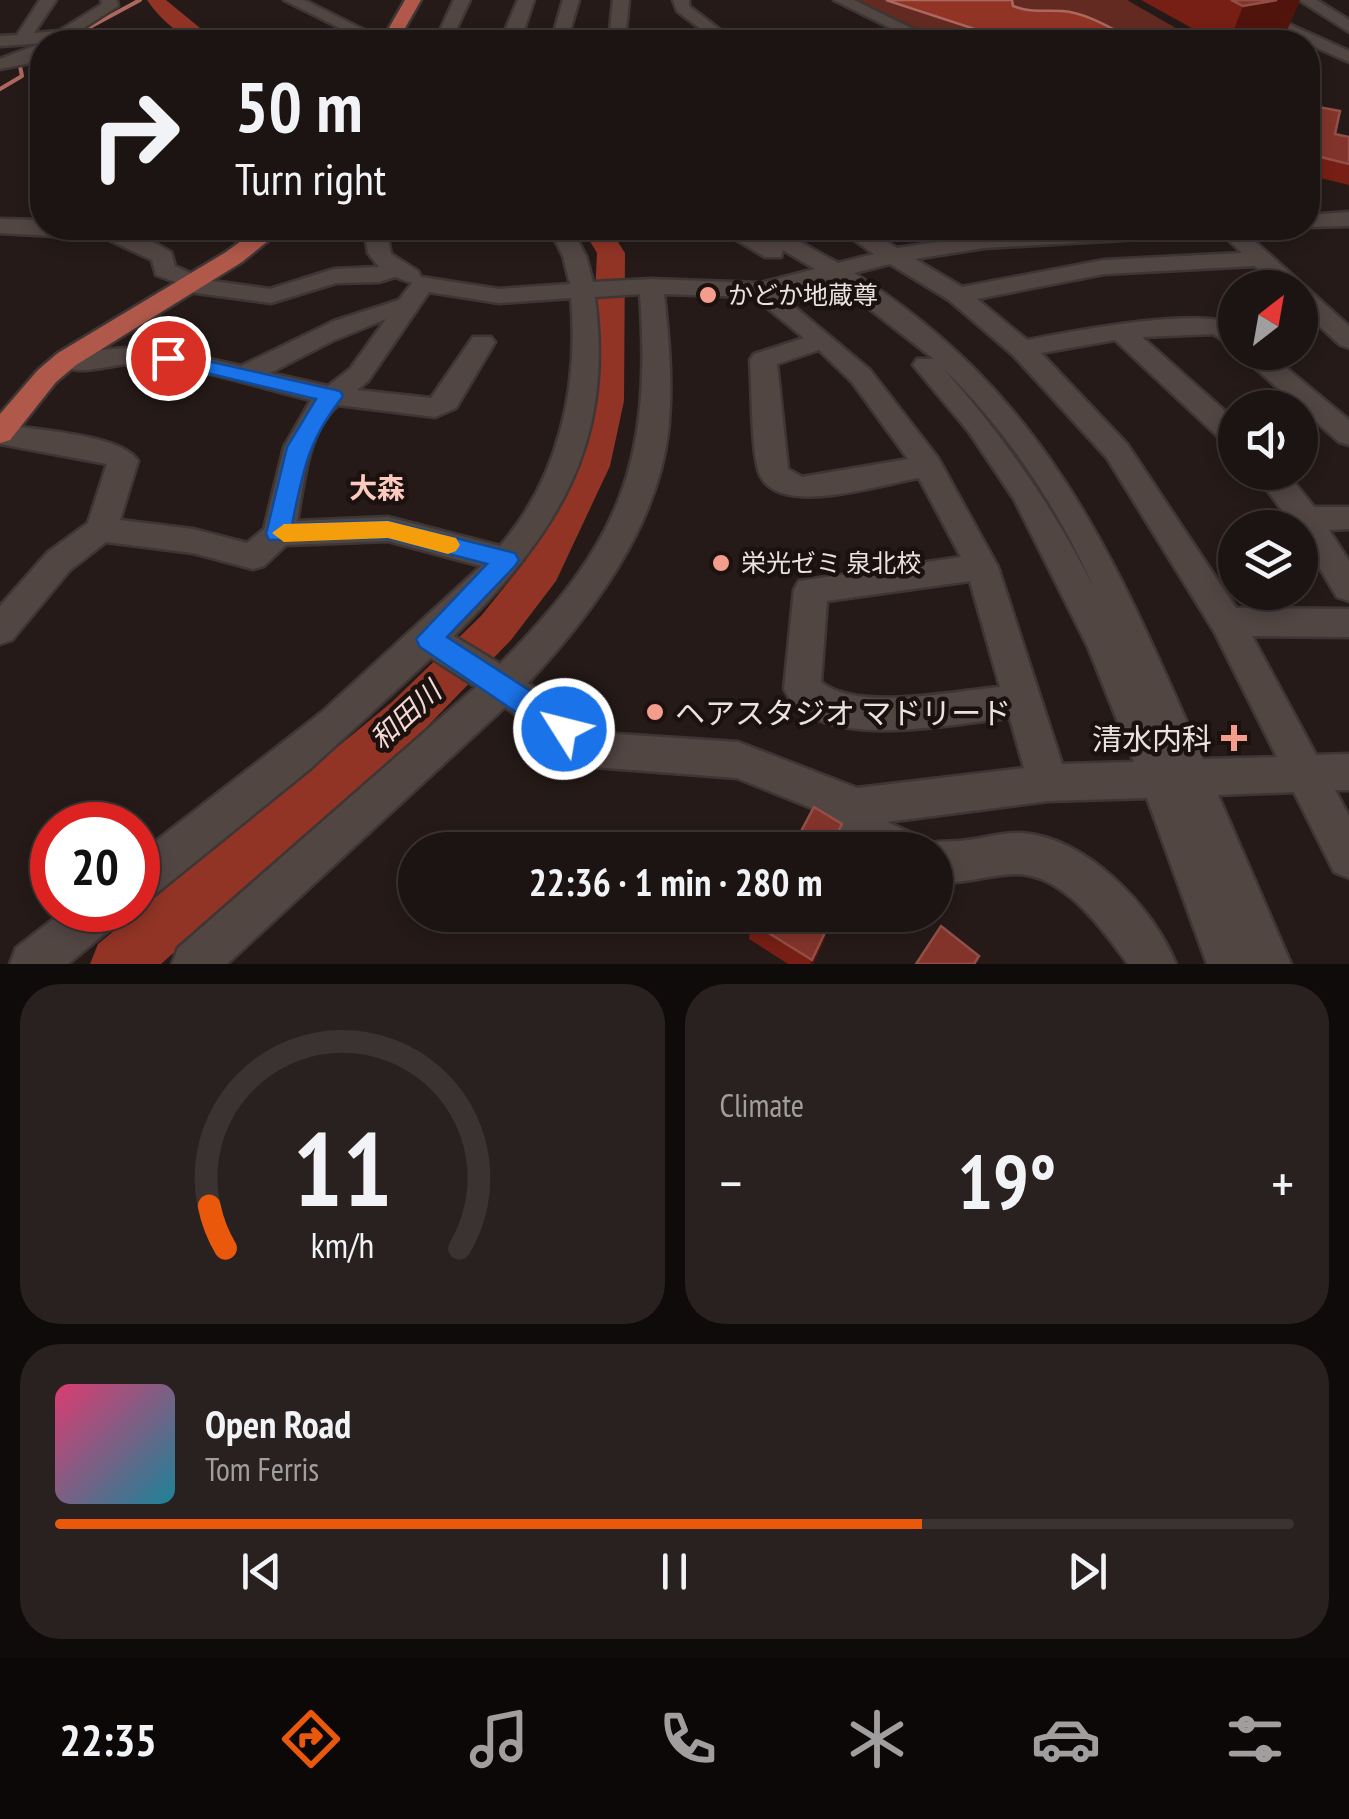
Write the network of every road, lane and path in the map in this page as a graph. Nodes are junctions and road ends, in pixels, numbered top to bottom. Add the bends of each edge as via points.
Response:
1 (48, 0) edge
2 (108, 0) edge
3 (270, 0) edge
4 (292, 0) edge
5 (413, 0) edge
6 (462, 0) edge
7 (526, 0) edge
8 (571, 0) edge
9 (621, 0) edge
10 (681, 0) edge
11 (842, 0) edge
12 (1237, 0) edge
13 (1306, 0) edge
14 (1349, 12) edge
15 (1331, 16) junction
16 (1349, 26) edge
17 (71, 30) edge
18 (331, 30) edge
19 (355, 30) edge
20 (397, 30) edge
21 (448, 30) edge
22 (516, 30) edge
23 (562, 30) edge
24 (620, 30) edge
25 (712, 30) edge
26 (905, 30) edge
27 (1289, 30) edge
28 (22, 39) junction
29 (30, 39) edge
30 (0, 41) edge
31 (1320, 44) edge
32 (30, 56) edge
33 (1349, 57) edge
34 (0, 64) edge
35 (1349, 219) edge
36 (1320, 221) edge
37 (0, 226) edge
38 (30, 227) edge
39 (138, 240) edge
40 (256, 240) edge
41 (374, 240) edge
42 (568, 240) edge
43 (753, 240) edge
44 (777, 240) edge
45 (870, 240) edge
46 (1001, 240) edge
47 (1241, 240) edge
48 (897, 255) junction
49 (1262, 260) junction
50 (398, 269) junction
51 (1273, 270) edge
52 (828, 274) junction
53 (192, 283) junction
54 (423, 284) junction
55 (648, 286) junction
56 (760, 290) junction
57 (582, 291) junction
58 (958, 295) junction
59 (405, 306) junction
60 (1318, 311) edge
61 (1218, 326) edge
62 (1120, 331) junction
63 (823, 340) junction
64 (1349, 340) edge
65 (482, 342) dead end
66 (1022, 349) junction
67 (67, 359) junction
68 (1271, 370) edge
69 (245, 374) junction
70 (333, 396) junction
71 (1218, 420) edge
72 (0, 433) edge
73 (1349, 435) edge
74 (927, 466) junction
75 (1283, 490) edge
76 (1299, 510) edge
77 (1349, 518) edge
78 (1318, 519) edge
79 (102, 530) junction
80 (278, 534) junction
81 (1318, 538) edge
82 (507, 560) junction
83 (982, 567) junction
84 (1349, 588) edge
85 (1226, 622) junction
86 (1349, 623) edge
87 (0, 630) edge
88 (432, 641) junction
89 (501, 684) junction
90 (1023, 701) junction
91 (1304, 772) junction
92 (1349, 772) edge
93 (1176, 781) junction
94 (1048, 783) junction
95 (833, 797) junction
96 (864, 832) edge
97 (1349, 858) edge
98 (160, 864) edge
99 (953, 865) edge
100 (72, 932) edge
101 (32, 964) edge
102 (194, 964) edge
103 (1154, 964) edge
104 (1229, 964) edge
105 (1270, 964) edge

1 - 28 street
2 - 17 street via 110,6
3 - 18 street
4 - 19 street
5 - 20 main road
6 - 21 street
7 - 22 street
8 - 23 street
9 - 24 street
10 - 25 street via 682,8
11 - 26 street
12 - 27 street
13 - 15 street
14 - 15 street
15 - 16 street
28 - 29 street
28 - 30 street
31 - 33 street
32 - 34 street
35 - 36 street
37 - 38 street
39 - 53 street via 162,256 164,270
40 - 53 main road
41 - 50 street via 382,260
42 - 57 street
43 - 52 street
44 - 52 street
45 - 48 street
46 - 48 street
47 - 49 street
48 - 52 street
48 - 58 street
49 - 51 street
49 - 58 street via 1104,267
50 - 53 street via 334,276 271,296
50 - 54 street
52 - 56 street
52 - 93 street via 941,351 998,410 1052,482 1127,620
53 - 67 main road
54 - 57 street via 499,296
54 - 59 street
55 - 56 street
55 - 57 street
55 - 89 street via 658,372 643,480 604,560
56 - 63 street
57 - 82 street via 581,399 572,443 554,493
58 - 66 street
59 - 69 street via 330,332
59 - 70 street via 359,375
60 - 64 street
61 - 62 street
62 - 66 street
62 - 71 street
63 - 74 street via 860,376
63 - 74 street via 763,360 773,472 784,484 802,488
65 - 70 street via 436,408
66 - 85 street via 1118,451
67 - 69 street via 168,358
67 - 72 main road
68 - 73 street
69 - 70 street
70 - 80 street via 298,447
72 - 79 street via 102,451 123,461
74 - 83 street
75 - 76 street
77 - 78 street
79 - 80 street via 194,541 252,557
79 - 87 street via 65,555
80 - 82 street via 388,530
81 - 84 street
82 - 88 street
83 - 90 street
83 - 90 street via 811,590 802,689 828,708 871,714
85 - 86 street
85 - 91 street
88 - 89 street
88 - 98 street
89 - 95 street via 594,750 738,760
89 - 102 street
90 - 94 street
91 - 92 street
91 - 93 street
91 - 97 street
93 - 94 street
93 - 104 street
93 - 105 street
94 - 95 street via 857,807
95 - 96 street via 834,811
99 - 103 street via 1022,852 1048,860 1082,880
100 - 101 street

